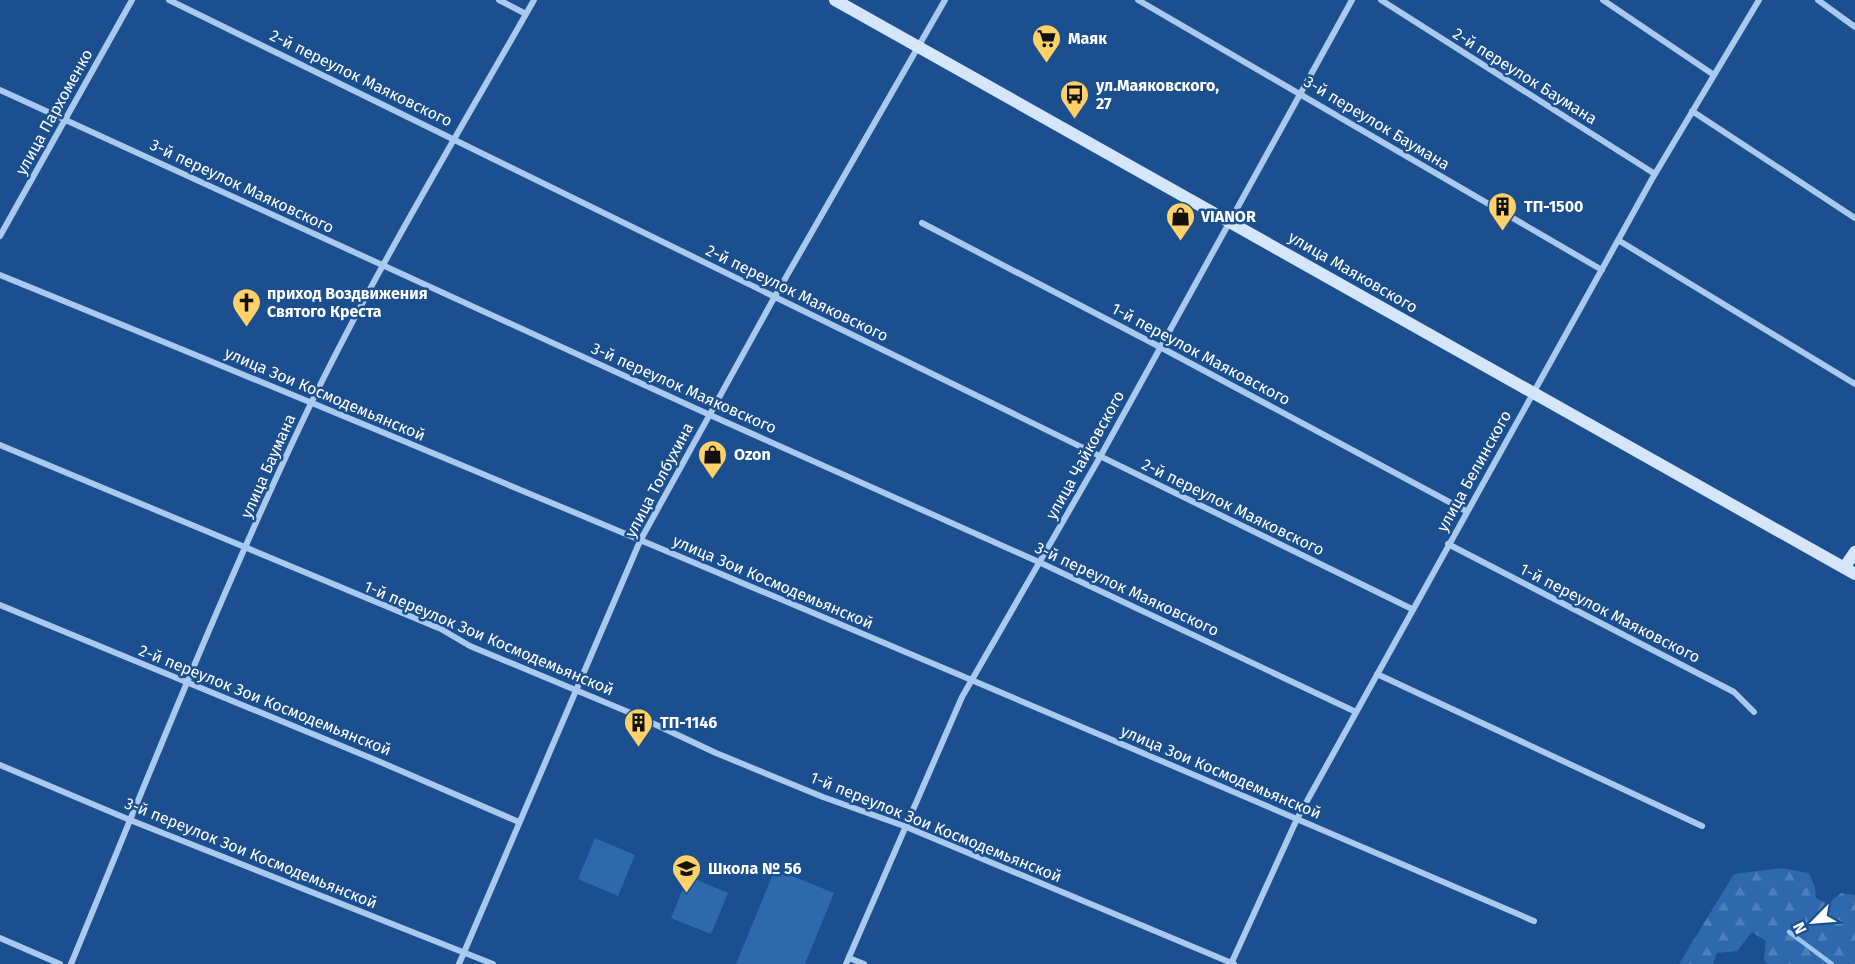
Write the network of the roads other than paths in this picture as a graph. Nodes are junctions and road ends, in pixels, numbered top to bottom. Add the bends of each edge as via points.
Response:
1 (132, 0) edge
2 (169, 0) edge
3 (499, 0) edge
4 (534, 0) edge
5 (835, 0) edge
6 (945, 0) edge
7 (1138, 0) edge
8 (1352, 0) edge
9 (1381, 0) edge
10 (1603, 0) edge
11 (1759, 0) edge
12 (1818, 0) edge
13 (526, 14) junction
14 (1855, 27) edge
15 (919, 47) junction
16 (1714, 75) junction
17 (0, 90) edge
18 (1299, 92) junction
19 (1692, 111) junction
20 (65, 120) junction
21 (454, 138) junction
22 (1655, 174) junction
23 (1855, 218) edge
24 (1230, 221) junction
25 (922, 223) dead end
26 (0, 236) edge
27 (1618, 240) junction
28 (383, 266) junction
29 (1602, 270) junction
30 (0, 276) edge
31 (774, 298) junction
32 (1160, 347) junction
33 (1855, 384) edge
34 (1533, 394) junction
35 (312, 402) junction
36 (710, 415) junction
37 (0, 445) edge
38 (1100, 457) junction
39 (1466, 511) junction
40 (640, 541) junction
41 (1448, 544) junction
42 (245, 549) junction
43 (1855, 552) edge
44 (1041, 563) junction
45 (1850, 571) edge
46 (0, 605) edge
47 (1412, 609) junction
48 (1377, 674) junction
49 (972, 680) junction
50 (187, 682) junction
51 (576, 691) junction
52 (1356, 712) junction
53 (1754, 712) dead end
54 (0, 765) edge
55 (1296, 819) junction
56 (130, 820) junction
57 (519, 822) junction
58 (904, 826) junction
59 (1702, 826) dead end
60 (1534, 921) dead end
61 (0, 938) edge
62 (464, 952) junction
63 (847, 961) edge
64 (60, 964) edge
65 (71, 964) edge
66 (459, 964) edge
67 (493, 964) edge
68 (864, 964) edge
69 (1232, 964) edge

1 - 20 street, улица Пархоменко
2 - 21 street, 2-й переулок Маяковского
3 - 13 street
4 - 13 street, улица Баумана
5 - 15 street, улица Маяковского
6 - 15 street, улица Толбухина
7 - 18 street, 3-й переулок Баумана
8 - 18 street, улица Чайковского
9 - 22 street, 2-й переулок Баумана
10 - 16 street
11 - 16 street, улица Белинского
12 - 14 street
13 - 21 street, улица Баумана
15 - 24 street, улица Маяковского
15 - 31 street, улица Толбухина
16 - 19 street, улица Белинского
17 - 20 street, 3-й переулок Маяковского
18 - 24 street, улица Чайковского
18 - 29 street, 3-й переулок Баумана
19 - 22 street, улица Белинского
19 - 23 street
20 - 26 street, улица Пархоменко
20 - 28 street, 3-й переулок Маяковского
21 - 28 street, улица Баумана
21 - 31 street, 2-й переулок Маяковского
22 - 27 street, улица Белинского
24 - 32 street, улица Чайковского
24 - 34 street, улица Маяковского
25 - 32 street, 1-й переулок Маяковского
27 - 29 street, улица Белинского
27 - 33 street
28 - 35 street, улица Баумана
28 - 36 street, 3-й переулок Маяковского
29 - 34 street, улица Белинского
30 - 35 street, улица Зои Космодемьянской
31 - 36 street, улица Толбухина
31 - 38 street, 2-й переулок Маяковского
32 - 38 street, улица Чайковского
32 - 39 street, 1-й переулок Маяковского
34 - 39 street, улица Белинского
34 - 45 street, улица Маяковского
35 - 40 street, улица Зои Космодемьянской
35 - 42 street, улица Баумана
36 - 40 street, улица Толбухина
36 - 44 street, 3-й переулок Маяковского
37 - 42 street, 1-й переулок Зои Космодемьянской
38 - 44 street, улица Чайковского
38 - 47 street, 2-й переулок Маяковского
39 - 41 street, улица Белинского
40 - 49 street, улица Зои Космодемьянской
40 - 51 street, улица Толбухина
41 - 47 street, улица Белинского
41 - 53 street, 1-й переулок Маяковского via 1734,692
42 - 50 street, улица Баумана
42 - 51 street, 1-й переулок Зои Космодемьянской via 441,629 470,646
43 - 45 street
44 - 49 street, улица Чайковского
44 - 52 street, 3-й переулок Маяковского
46 - 50 street, 2-й переулок Зои Космодемьянской
47 - 48 street, улица Белинского
48 - 52 street, улица Белинского
48 - 59 street
49 - 55 street, улица Зои Космодемьянской
49 - 58 street, улица Чайковского
50 - 56 street, улица Баумана
50 - 57 street, 2-й переулок Зои Космодемьянской
51 - 57 street, улица Толбухина
51 - 58 street, 1-й переулок Зои Космодемьянской via 812,793
52 - 55 street, улица Белинского
54 - 56 street, 3-й переулок Зои Космодемьянской
55 - 60 street, улица Зои Космодемьянской
55 - 69 street, улица Белинского
56 - 62 street, 3-й переулок Зои Космодемьянской
56 - 65 street, улица Баумана
57 - 62 street, улица Толбухина
58 - 63 street, улица Чайковского
58 - 69 street, 1-й переулок Зои Космодемьянской
61 - 64 street
62 - 66 street, улица Толбухина
62 - 67 street, 3-й переулок Зои Космодемьянской
63 - 68 street

